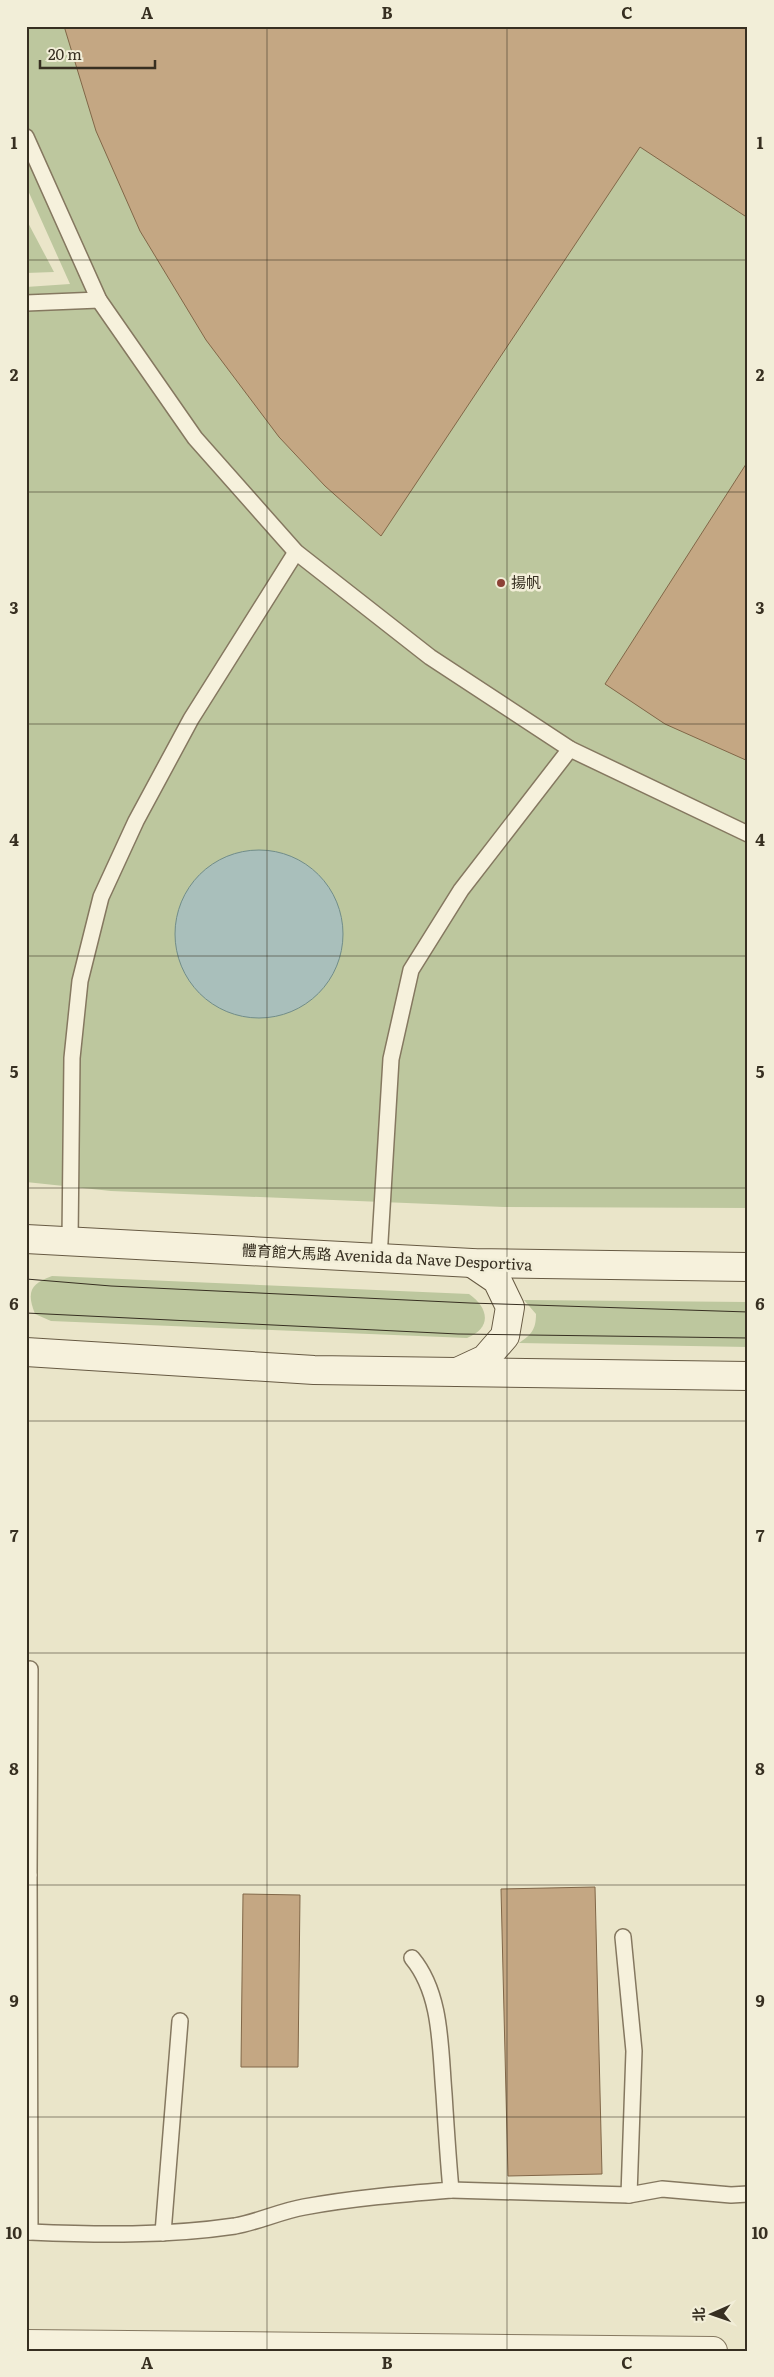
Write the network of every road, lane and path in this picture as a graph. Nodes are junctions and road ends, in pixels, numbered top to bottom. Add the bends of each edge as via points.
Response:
1 (26, 137) edge
2 (99, 300) junction
3 (26, 303) edge
4 (296, 552) junction
5 (570, 749) junction
6 (748, 834) edge
7 (26, 1239) edge
8 (64, 1241) junction
9 (379, 1258) junction
10 (26, 1259) edge
11 (472, 1263) junction
12 (748, 1267) edge
13 (26, 1334) edge
14 (39, 1352) edge
15 (456, 1372) junction
16 (748, 1376) edge
17 (30, 1669) dead end
18 (28, 1875) edge
19 (624, 1936) dead end
20 (412, 1958) dead end
21 (180, 2021) dead end
22 (451, 2190) junction
23 (748, 2194) edge
24 (629, 2195) junction
25 (28, 2231) edge
26 (163, 2233) junction
27 (26, 2344) edge
28 (713, 2351) edge

1 - 2 lane
2 - 3 lane
2 - 4 lane via 195,438
4 - 5 lane via 430,657
4 - 8 lane via 191,719 136,821 101,897 80,981 72,1058
5 - 6 lane
5 - 9 lane via 461,890 411,970 391,1059
7 - 8 main road, 體育館大馬路 Avenida da Nave Desportiva
8 - 9 main road, 體育館大馬路 Avenida da Nave Desportiva
8 - 10 main road
9 - 11 main road, 體育館大馬路 Avenida da Nave Desportiva
11 - 12 main road, 體育館大馬路 Avenida da Nave Desportiva
11 - 15 main road via 497,1280 510,1307 505,1336 485,1359
13 - 14 main road
14 - 15 main road via 314,1370
15 - 16 main road
17 - 18 lane
18 - 25 lane
19 - 24 lane via 634,2051
20 - 22 lane via 423,1971 432,1997 440,2043
21 - 26 lane
22 - 24 lane
22 - 26 lane via 302,2207 237,2226
23 - 24 lane via 662,2189
25 - 26 lane
27 - 28 main road

